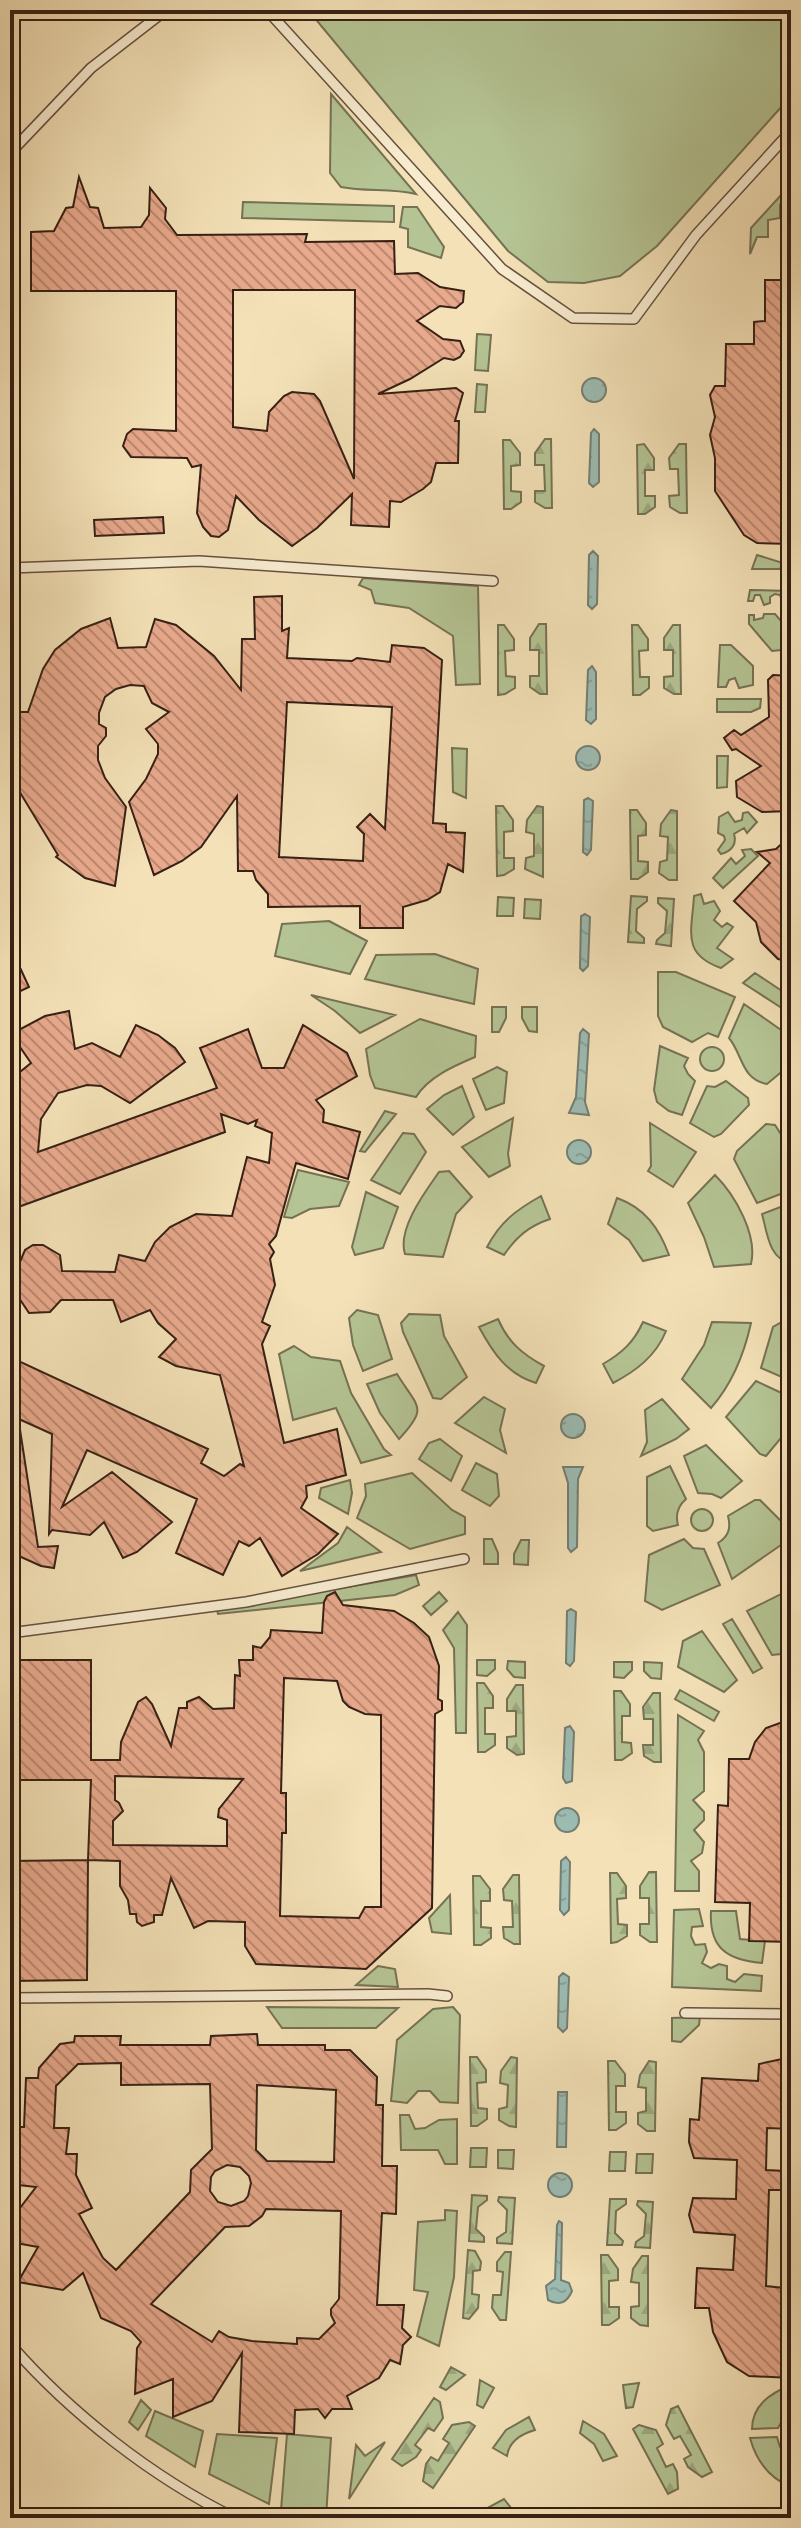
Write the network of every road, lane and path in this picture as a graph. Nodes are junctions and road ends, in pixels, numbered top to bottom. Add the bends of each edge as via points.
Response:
1 (166, 10) edge
2 (267, 10) edge
3 (791, 131) edge
4 (10, 153) edge
5 (10, 568) edge
6 (493, 581) dead end
7 (464, 1559) dead end
8 (10, 1633) edge
9 (447, 1996) dead end
10 (10, 1998) edge
11 (685, 2013) dead end
12 (791, 2014) edge
13 (10, 2344) edge
14 (235, 2518) edge

1 - 4 lane via 91,68
2 - 3 lane via 502,269 573,318 634,319 696,235
5 - 6 lane via 199,561
7 - 8 lane via 246,1602
9 - 10 lane
11 - 12 lane
13 - 14 lane via 117,2444

